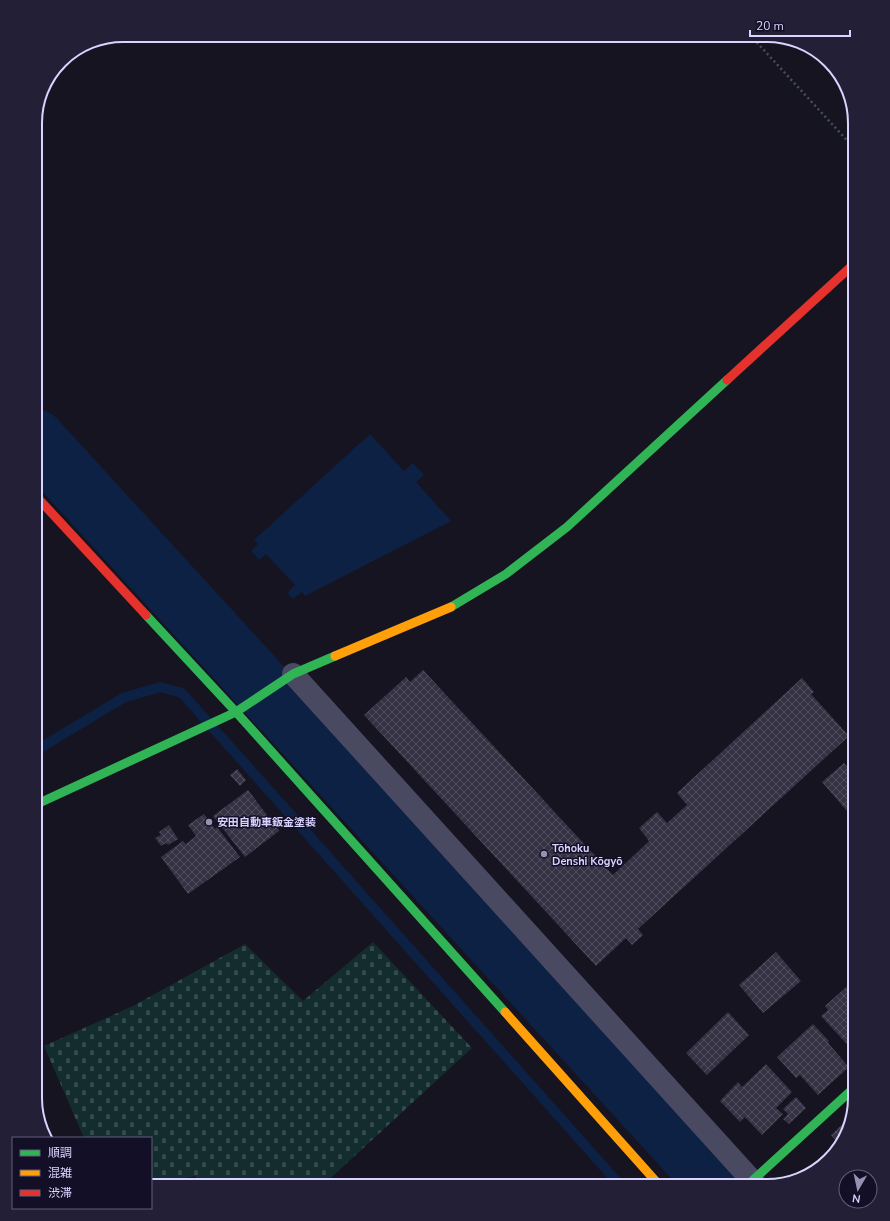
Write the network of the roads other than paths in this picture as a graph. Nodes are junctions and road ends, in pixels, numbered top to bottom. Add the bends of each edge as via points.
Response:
1 (848, 269) edge
2 (42, 503) edge
3 (293, 674) junction
4 (235, 712) junction
5 (42, 802) edge
6 (848, 1094) edge
7 (654, 1179) edge
8 (751, 1179) edge
9 (759, 1179) edge

1 - 3 street via 567,526 506,574 445,610
2 - 4 street
3 - 4 street
3 - 8 street
4 - 5 street
4 - 7 street
6 - 9 street

